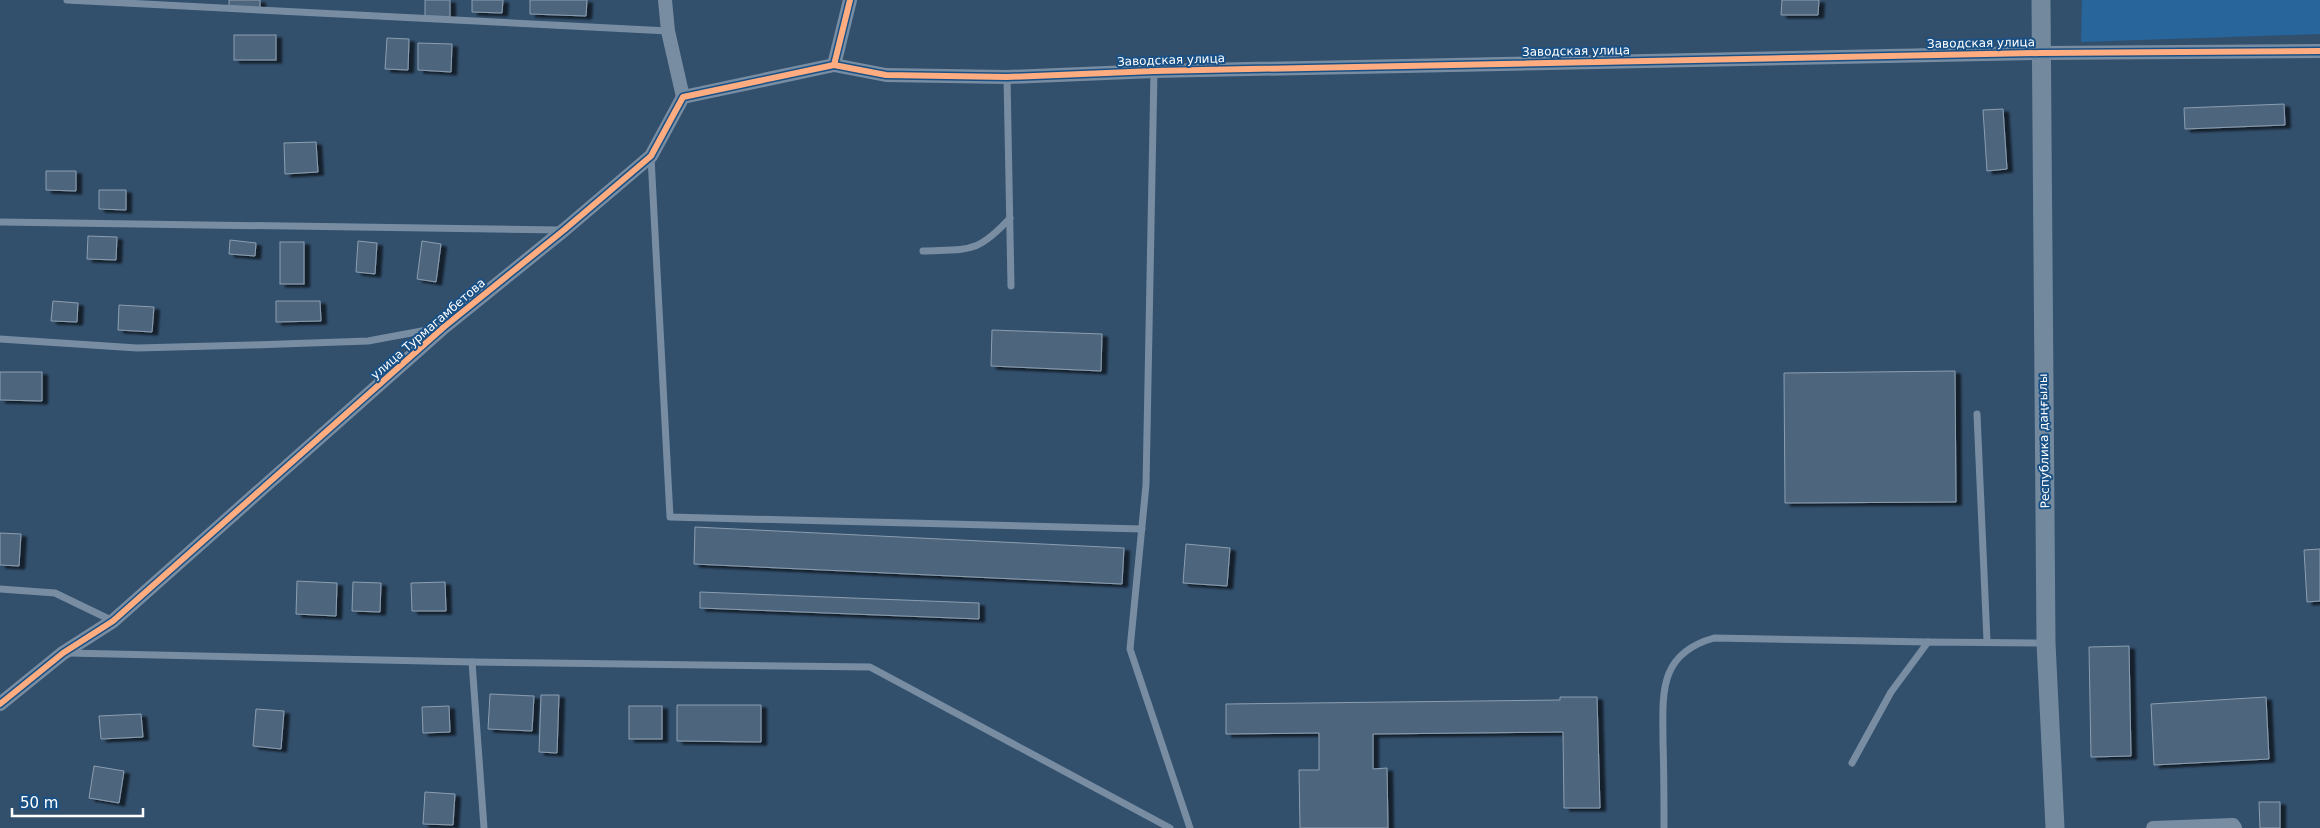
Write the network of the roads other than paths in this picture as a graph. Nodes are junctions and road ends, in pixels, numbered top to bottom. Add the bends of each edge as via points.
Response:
1 (67, 0) edge
2 (665, 0) edge
3 (850, 0) edge
4 (2041, 0) edge
5 (668, 31) junction
6 (2320, 51) edge
7 (2040, 53) junction
8 (834, 65) junction
9 (1154, 71) junction
10 (1007, 76) junction
11 (683, 97) junction
12 (650, 156) junction
13 (1010, 218) junction
14 (0, 222) edge
15 (564, 230) junction
16 (923, 251) dead end
17 (1011, 286) dead end
18 (444, 327) junction
19 (0, 339) edge
20 (1977, 414) dead end
21 (1142, 529) junction
22 (0, 589) edge
23 (113, 621) junction
24 (1928, 642) junction
25 (1987, 642) junction
26 (2046, 643) junction
27 (63, 653) junction
28 (472, 662) junction
29 (0, 704) edge
30 (1852, 763) dead end
31 (484, 828) edge
32 (1170, 828) edge
33 (1190, 828) edge
34 (1664, 828) edge
35 (2055, 828) edge
36 (2153, 828) edge
37 (2235, 828) edge

1 - 5 lane
2 - 5 street
3 - 8 street
4 - 7 main road, Республика даңғылы
5 - 11 street
6 - 7 street, Заводская улица
7 - 9 street, Заводская улица
7 - 26 main road, Республика даңғылы
8 - 10 street, Заводская улица via 886,75
8 - 11 street
9 - 10 street, Заводская улица
9 - 21 lane via 1146,485
10 - 13 lane
11 - 12 street, улица Турмагамбетова
12 - 15 street, улица Турмагамбетова
12 - 21 lane via 670,517
13 - 16 lane via 983,244 970,249
13 - 17 lane
14 - 15 lane
15 - 18 street, улица Турмагамбетова
18 - 19 lane via 368,341 251,346 137,348
18 - 23 street, улица Турмагамбетова
20 - 25 lane
21 - 33 lane via 1130,650
22 - 23 lane via 56,593
23 - 27 street, улица Турмагамбетова
24 - 25 lane
24 - 30 lane via 1891,692
24 - 34 lane via 1714,638 1690,647 1672,666 1663,691
25 - 26 lane
26 - 35 main road, Республика даңғылы
27 - 28 lane
27 - 29 street, улица Турмагамбетова
28 - 31 lane
28 - 32 lane via 870,667
36 - 37 street via 2233,825

